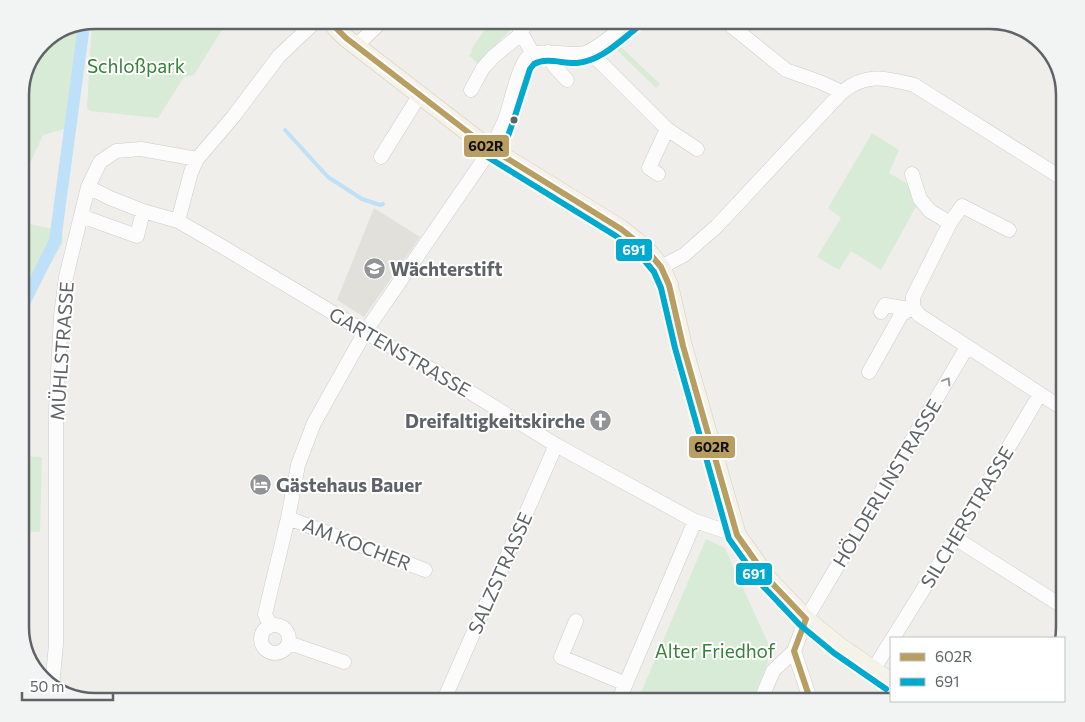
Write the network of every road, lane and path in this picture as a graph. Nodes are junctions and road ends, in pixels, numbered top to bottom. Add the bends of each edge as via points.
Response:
1 (307, 29) edge
2 (337, 29) edge
3 (373, 29) edge
4 (521, 29) edge
5 (620, 29) edge
6 (735, 29) edge
7 (522, 33) junction
8 (356, 46) junction
9 (548, 52) junction
10 (590, 52) junction
11 (533, 54) junction
12 (567, 80) dead end
13 (471, 90) dead end
14 (842, 92) junction
15 (420, 96) junction
16 (668, 129) junction
17 (491, 149) junction
18 (697, 149) dead end
19 (381, 157) dead end
20 (198, 159) junction
21 (658, 174) dead end
22 (912, 174) dead end
23 (1056, 174) edge
24 (88, 187) junction
25 (144, 211) junction
26 (81, 216) junction
27 (178, 221) junction
28 (950, 223) junction
29 (1009, 230) dead end
30 (661, 267) junction
31 (911, 308) junction
32 (881, 312) dead end
33 (365, 332) junction
34 (967, 347) junction
35 (869, 372) dead end
36 (1040, 394) junction
37 (1056, 404) edge
38 (556, 445) junction
39 (288, 518) junction
40 (695, 521) junction
41 (737, 535) junction
42 (955, 538) junction
43 (425, 570) dead end
44 (1056, 602) edge
45 (806, 619) junction
46 (576, 621) dead end
47 (270, 625) junction
48 (894, 637) edge
49 (288, 643) junction
50 (890, 643) edge
51 (794, 651) junction
52 (344, 662) dead end
53 (873, 670) junction
54 (53, 678) edge
55 (890, 681) edge
56 (626, 684) junction
57 (447, 693) edge
58 (622, 693) edge
59 (764, 693) edge
60 (808, 693) edge

1 - 20 street via 278,56
2 - 8 main road
3 - 8 street
4 - 7 street
5 - 10 street
6 - 14 street via 786,70
7 - 11 street
7 - 13 street via 488,62
8 - 15 main road
9 - 10 street via 574,55
9 - 11 street
9 - 12 street via 554,66
10 - 16 street
11 - 17 street via 522,65 506,116
14 - 23 street via 861,81 877,77 914,85
14 - 30 street via 717,226 684,255
15 - 17 main road
15 - 19 street
16 - 18 street
16 - 21 street via 649,168
17 - 30 main road via 621,229 645,248
17 - 33 street
20 - 24 street, MÜHLSTRASSE via 141,149 116,151 100,162
20 - 27 street via 191,172
22 - 28 street via 920,199 930,211
24 - 25 street, GARTENSTRASSE
24 - 26 street, MÜHLSTRASSE
25 - 26 street via 137,236
25 - 27 street, GARTENSTRASSE
26 - 54 street, MÜHLSTRASSE via 66,277 61,316 56,410 56,644
27 - 33 street, GARTENSTRASSE
28 - 29 street via 962,206
28 - 31 street via 913,297
30 - 41 main road via 669,285 683,346
31 - 32 street via 885,305
31 - 34 street
31 - 35 street via 901,315
33 - 38 street, GARTENSTRASSE
33 - 39 street via 314,422 298,465
34 - 36 street
45 -> 34 street, HÖLDERLINSTRASSE
36 - 37 street
36 - 42 street, SILCHERSTRASSE
38 - 40 street, GARTENSTRASSE
38 - 57 street, SALZSTRASSE
39 - 43 street, AM KOCHER
39 - 47 street via 265,614
40 - 41 street, GARTENSTRASSE
40 - 56 street
41 - 45 main road via 769,580
42 - 44 street
42 - 48 street, SILCHERSTRASSE
45 - 51 street, HÖLDERLINSTRASSE
45 - 53 main road
46 - 56 street via 561,658
47 - 49 street via 286,629
47 - 49 street via 262,632 262,646 277,653
49 - 52 street
50 - 53 street, SILCHERSTRASSE
51 - 59 street via 773,671
51 - 60 street
53 - 55 main road
56 - 58 street

